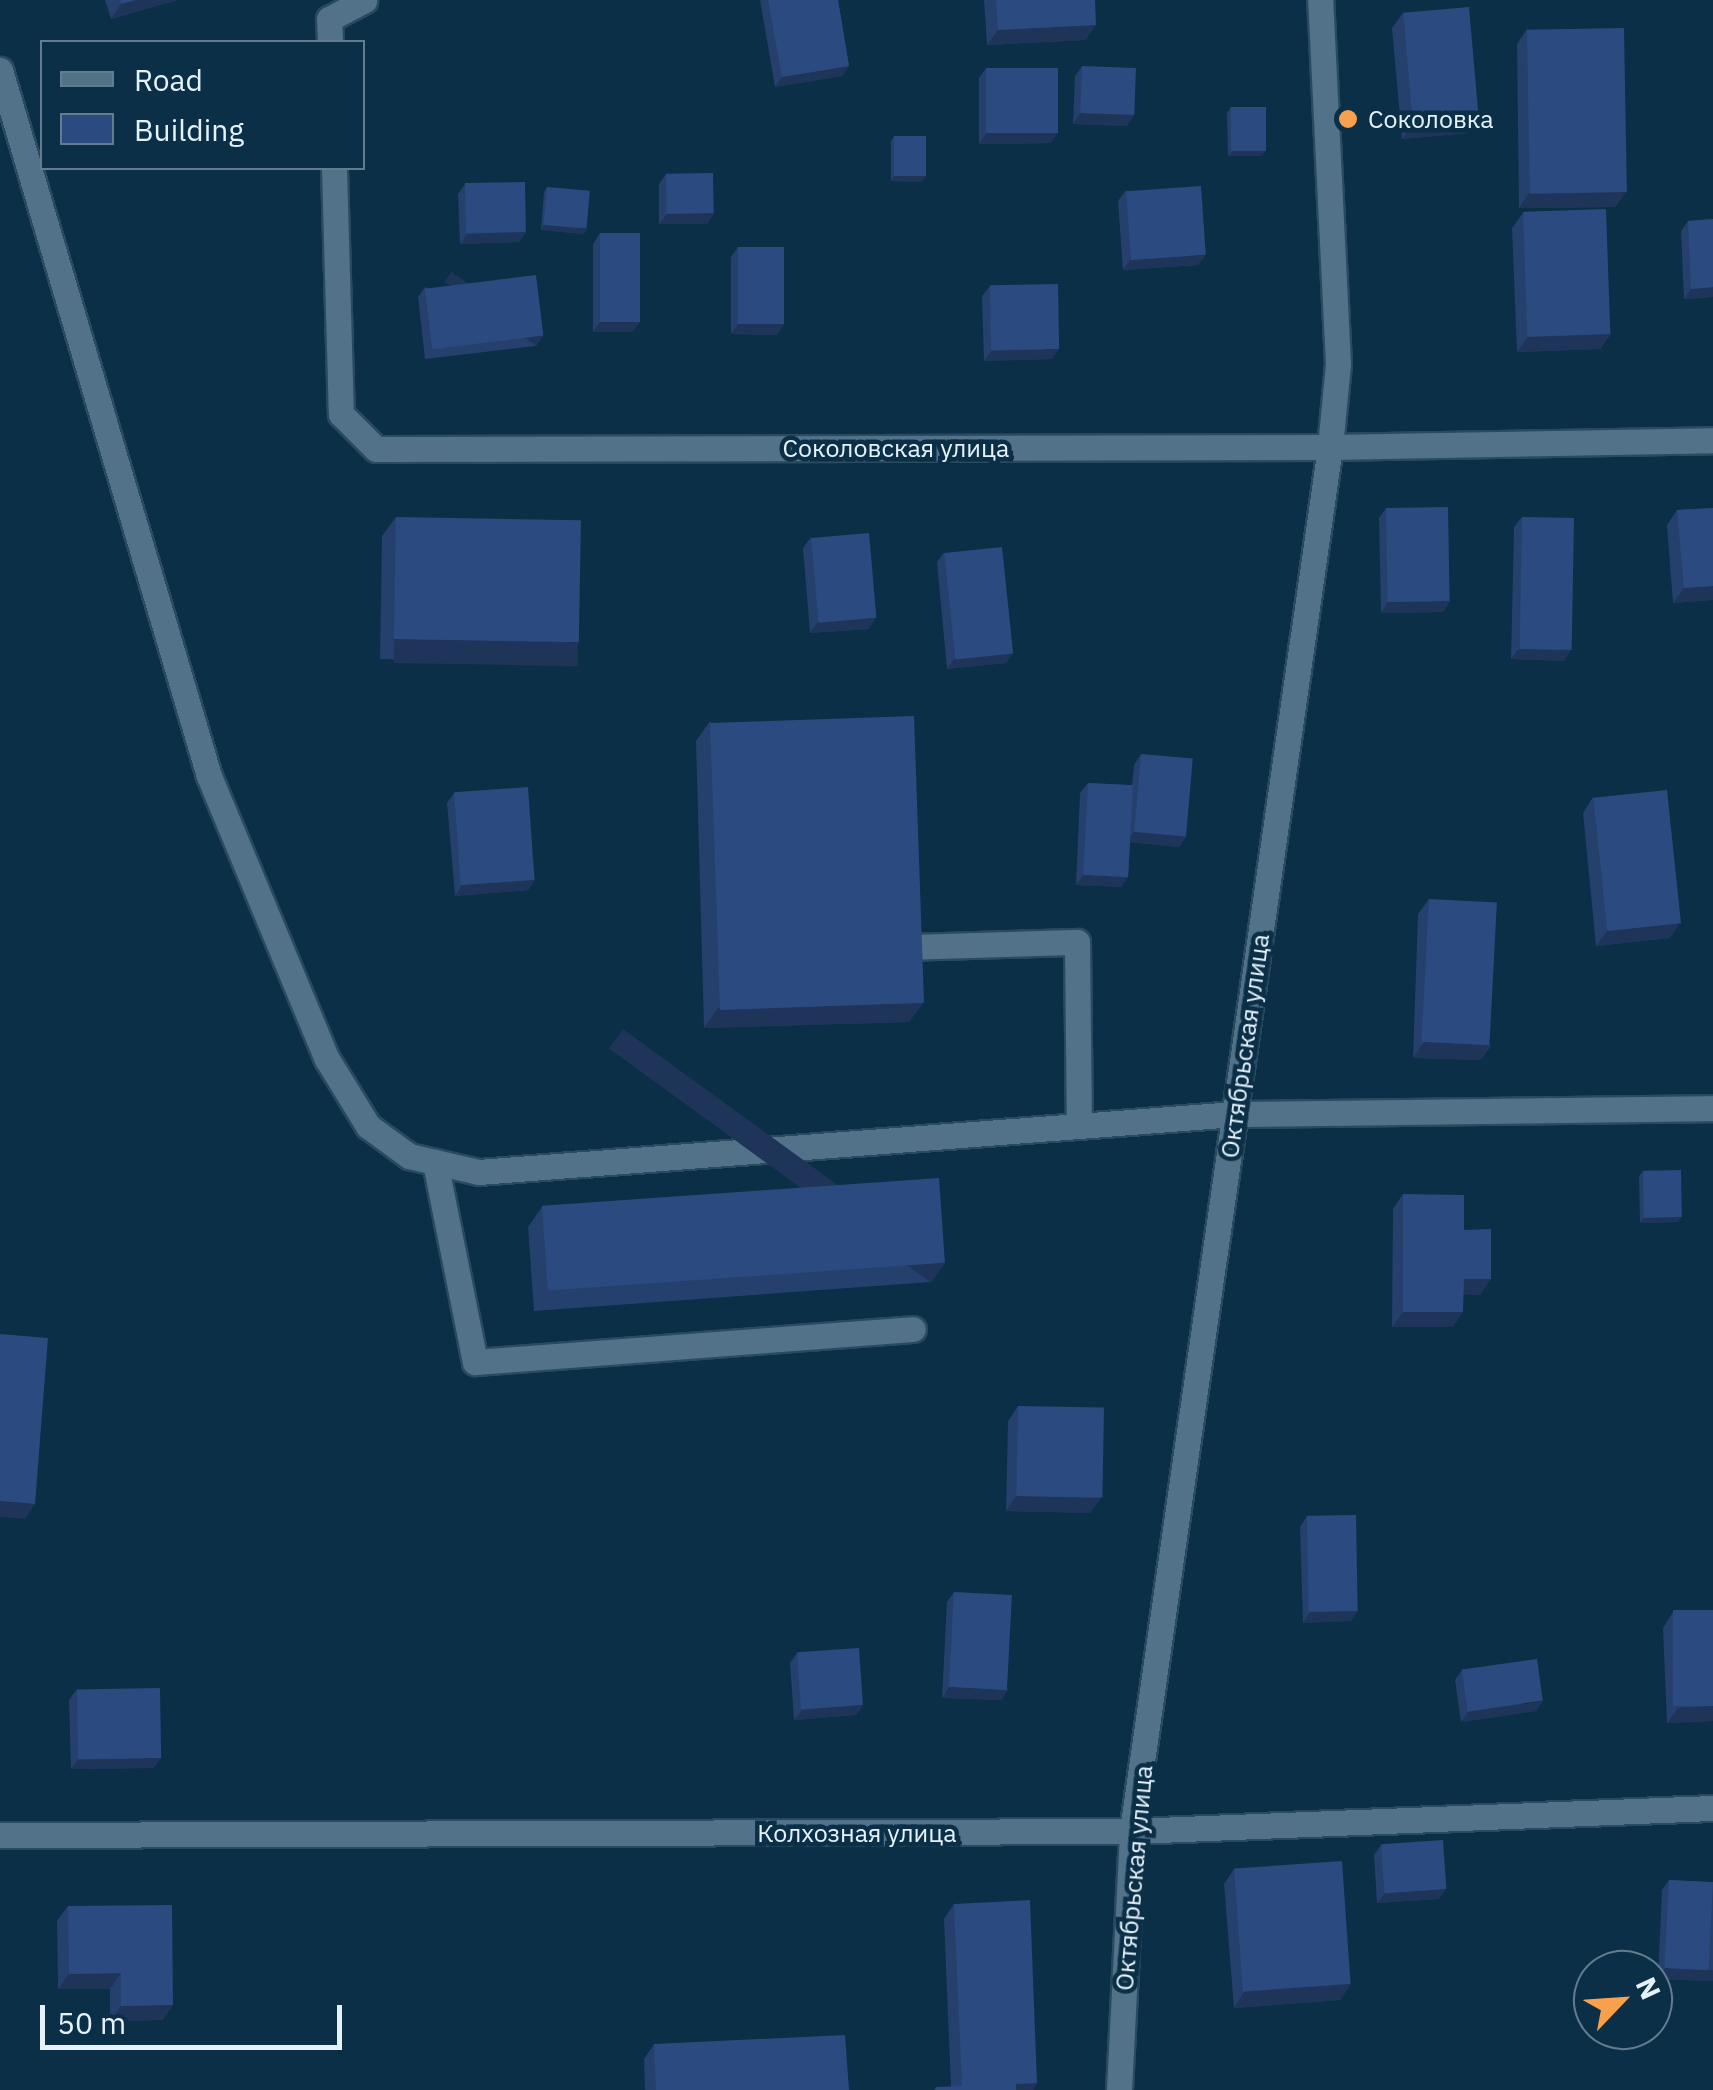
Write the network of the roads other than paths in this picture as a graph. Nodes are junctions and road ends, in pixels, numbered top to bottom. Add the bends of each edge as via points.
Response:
1 (364, 0) edge
2 (1320, 0) edge
3 (330, 40) edge
4 (0, 70) edge
5 (334, 170) edge
6 (1713, 440) edge
7 (1330, 447) junction
8 (907, 947) edge
9 (1713, 1108) edge
10 (1235, 1114) junction
11 (1079, 1126) junction
12 (435, 1162) junction
13 (913, 1329) dead end
14 (1713, 1808) edge
15 (1132, 1831) junction
16 (0, 1835) edge
17 (1120, 2090) edge

1 - 3 street via 329,18
2 - 7 street, Октябрьская улица via 1338,364
4 - 12 street via 210,776 327,1059 368,1126 409,1156
5 - 7 street, Соколовская улица via 342,414 376,450
6 - 7 street, Соколовская улица
7 - 10 street, Октябрьская улица
8 - 11 street via 1077,942
9 - 10 street
10 - 11 street
10 - 15 street, Октябрьская улица
11 - 12 street via 479,1172
12 - 13 street via 475,1362
14 - 15 street, Колхозная улица
15 - 16 street, Колхозная улица
15 - 17 street, Октябрьская улица

